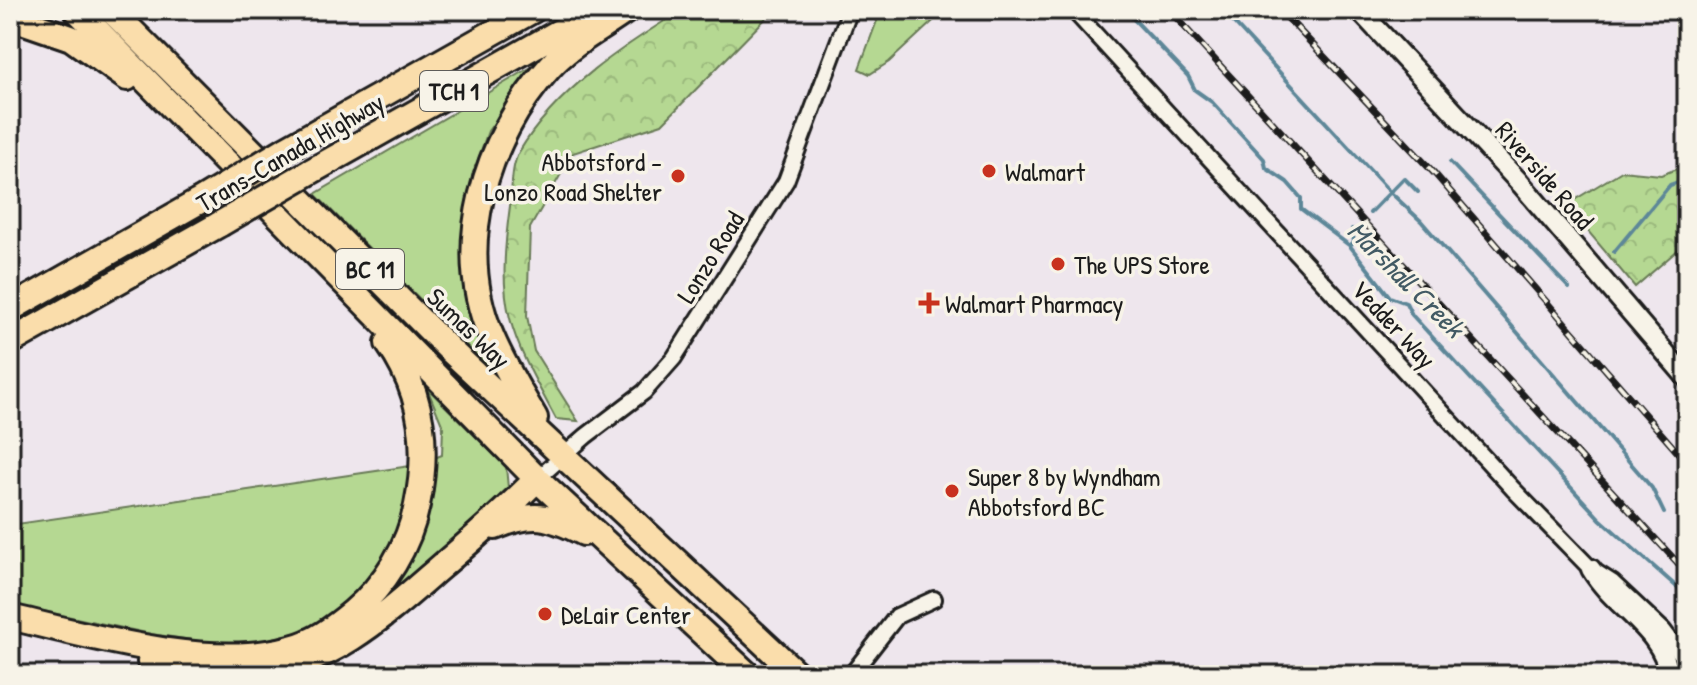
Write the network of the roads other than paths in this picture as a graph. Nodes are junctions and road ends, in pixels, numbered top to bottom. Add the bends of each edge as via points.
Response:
1 (77, 10) edge
2 (111, 10) edge
3 (533, 10) edge
4 (598, 10) edge
5 (627, 10) edge
6 (850, 10) edge
7 (1073, 10) edge
8 (1359, 10) edge
9 (10, 17) edge
10 (212, 147) junction
11 (128, 241) junction
12 (10, 297) edge
13 (360, 301) junction
14 (10, 309) edge
15 (55, 315) junction
16 (10, 342) edge
17 (10, 359) edge
18 (1687, 378) edge
19 (557, 450) junction
20 (537, 479) junction
21 (482, 532) junction
22 (615, 550) junction
23 (1591, 569) junction
24 (934, 599) dead end
25 (10, 617) edge
26 (10, 634) edge
27 (1687, 662) edge
28 (748, 675) edge
29 (798, 675) edge
30 (851, 675) edge
31 (1669, 675) edge

1 - 10 highway, BC 11
2 - 19 highway, Sumas Way / BC 11
3 - 11 highway, Trans-Canada Highway / TCH 1, bridge
4 - 15 highway, Trans-Canada Highway / TCH 1, bridge
5 - 19 highway via 551,65 514,111 498,142 476,225 474,261 491,337
6 - 19 street, Lonzo Road via 795,162 674,358 644,392
7 - 23 street, Vedder Way
8 - 18 street, Riverside Road via 1521,184
9 - 10 highway via 71,38
10 - 13 highway, BC 11
11 - 12 highway
11 - 14 highway, Trans-Canada Highway / TCH 1
13 - 20 highway, BC 11
13 - 25 highway via 397,355 424,430 424,473 416,512 375,594 331,630 293,648 254,655 212,656
15 - 16 highway, Trans-Canada Highway / TCH 1
15 - 17 highway
19 - 20 street, Lonzo Road
19 - 29 highway, Sumas Way / BC 11
20 - 21 highway
20 - 22 highway, BC 11
21 - 22 highway via 540,515
21 - 26 highway via 359,635 321,657 274,670 196,671
22 - 28 highway, BC 11
23 - 27 street, Vedder Way via 1663,630
23 - 31 street via 1604,591 1654,637
24 - 30 street via 897,616

